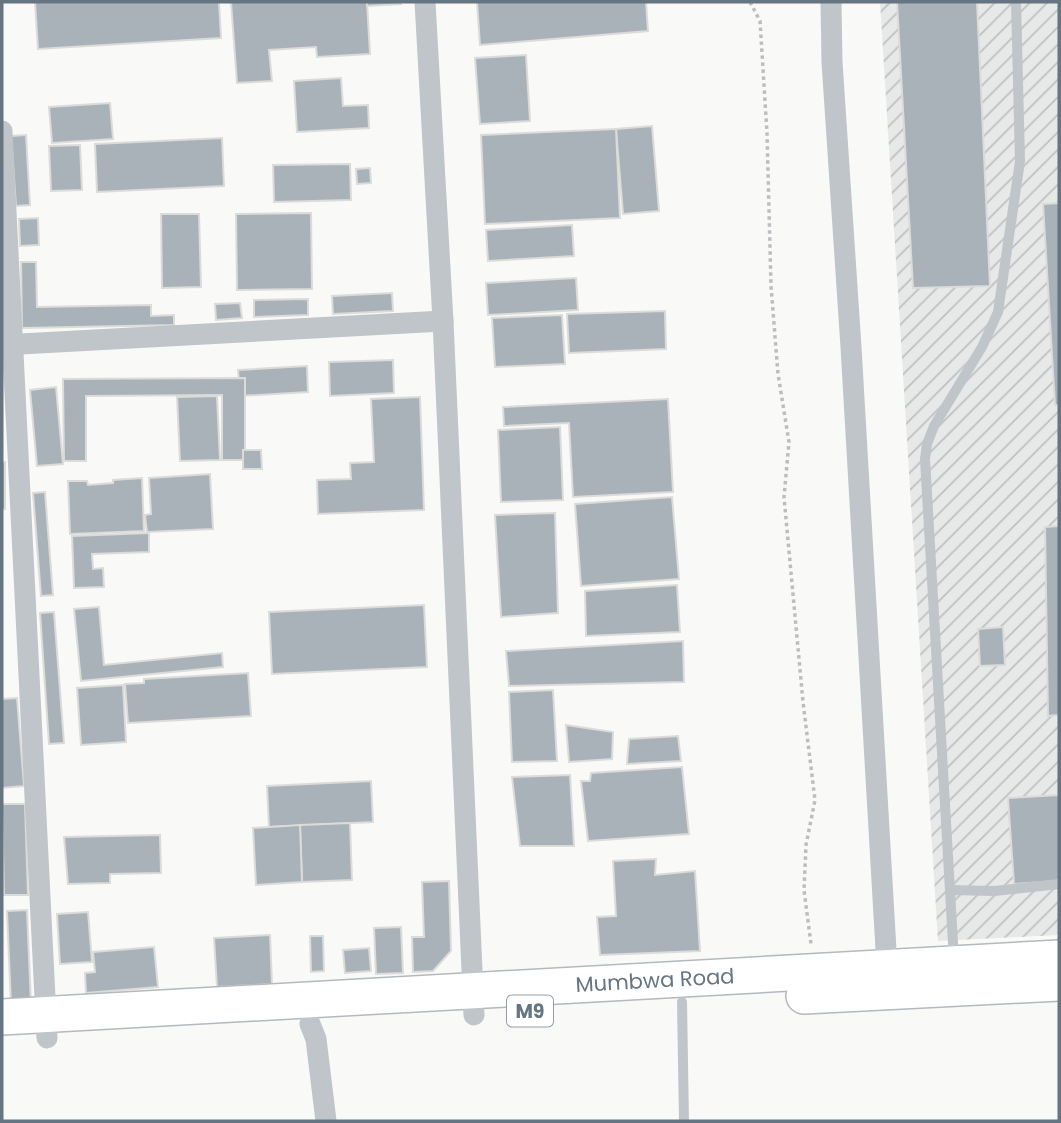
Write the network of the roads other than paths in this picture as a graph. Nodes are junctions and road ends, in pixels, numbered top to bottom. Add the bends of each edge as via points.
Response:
1 (425, 2) edge
2 (831, 2) edge
3 (1016, 2) edge
4 (2, 131) edge
5 (443, 321) junction
6 (7, 344) edge
7 (1059, 884) edge
8 (950, 890) junction
9 (1059, 958) edge
10 (954, 963) junction
11 (887, 967) junction
12 (1059, 983) edge
13 (682, 1002) junction
14 (474, 1003) junction
15 (2, 1017) edge
16 (310, 1024) junction
17 (46, 1026) junction
18 (2, 1040) edge
19 (326, 1121) edge
20 (684, 1121) edge

1 - 5 street
2 - 11 street
3 - 8 lane via 1020,161 998,312 982,348 934,426 925,459
4 - 6 street
5 - 6 street
5 - 14 street
6 - 17 street
7 - 8 lane
8 - 10 lane
9 - 10 main road, Mumbwa Road / M9
10 - 11 main road, Mumbwa Road / M9
11 - 14 main road, Mumbwa Road / M9
12 - 13 main road, Mumbwa Road / M9
13 - 14 main road, Mumbwa Road / M9
13 - 20 lane
14 - 16 main road, Mumbwa Road / M9
14 - 17 main road, Mumbwa Road / M9
15 - 17 main road, Mumbwa Road / M9
16 - 17 main road, Mumbwa Road / M9
16 - 19 street
17 - 18 main road, Mumbwa Road / M9

